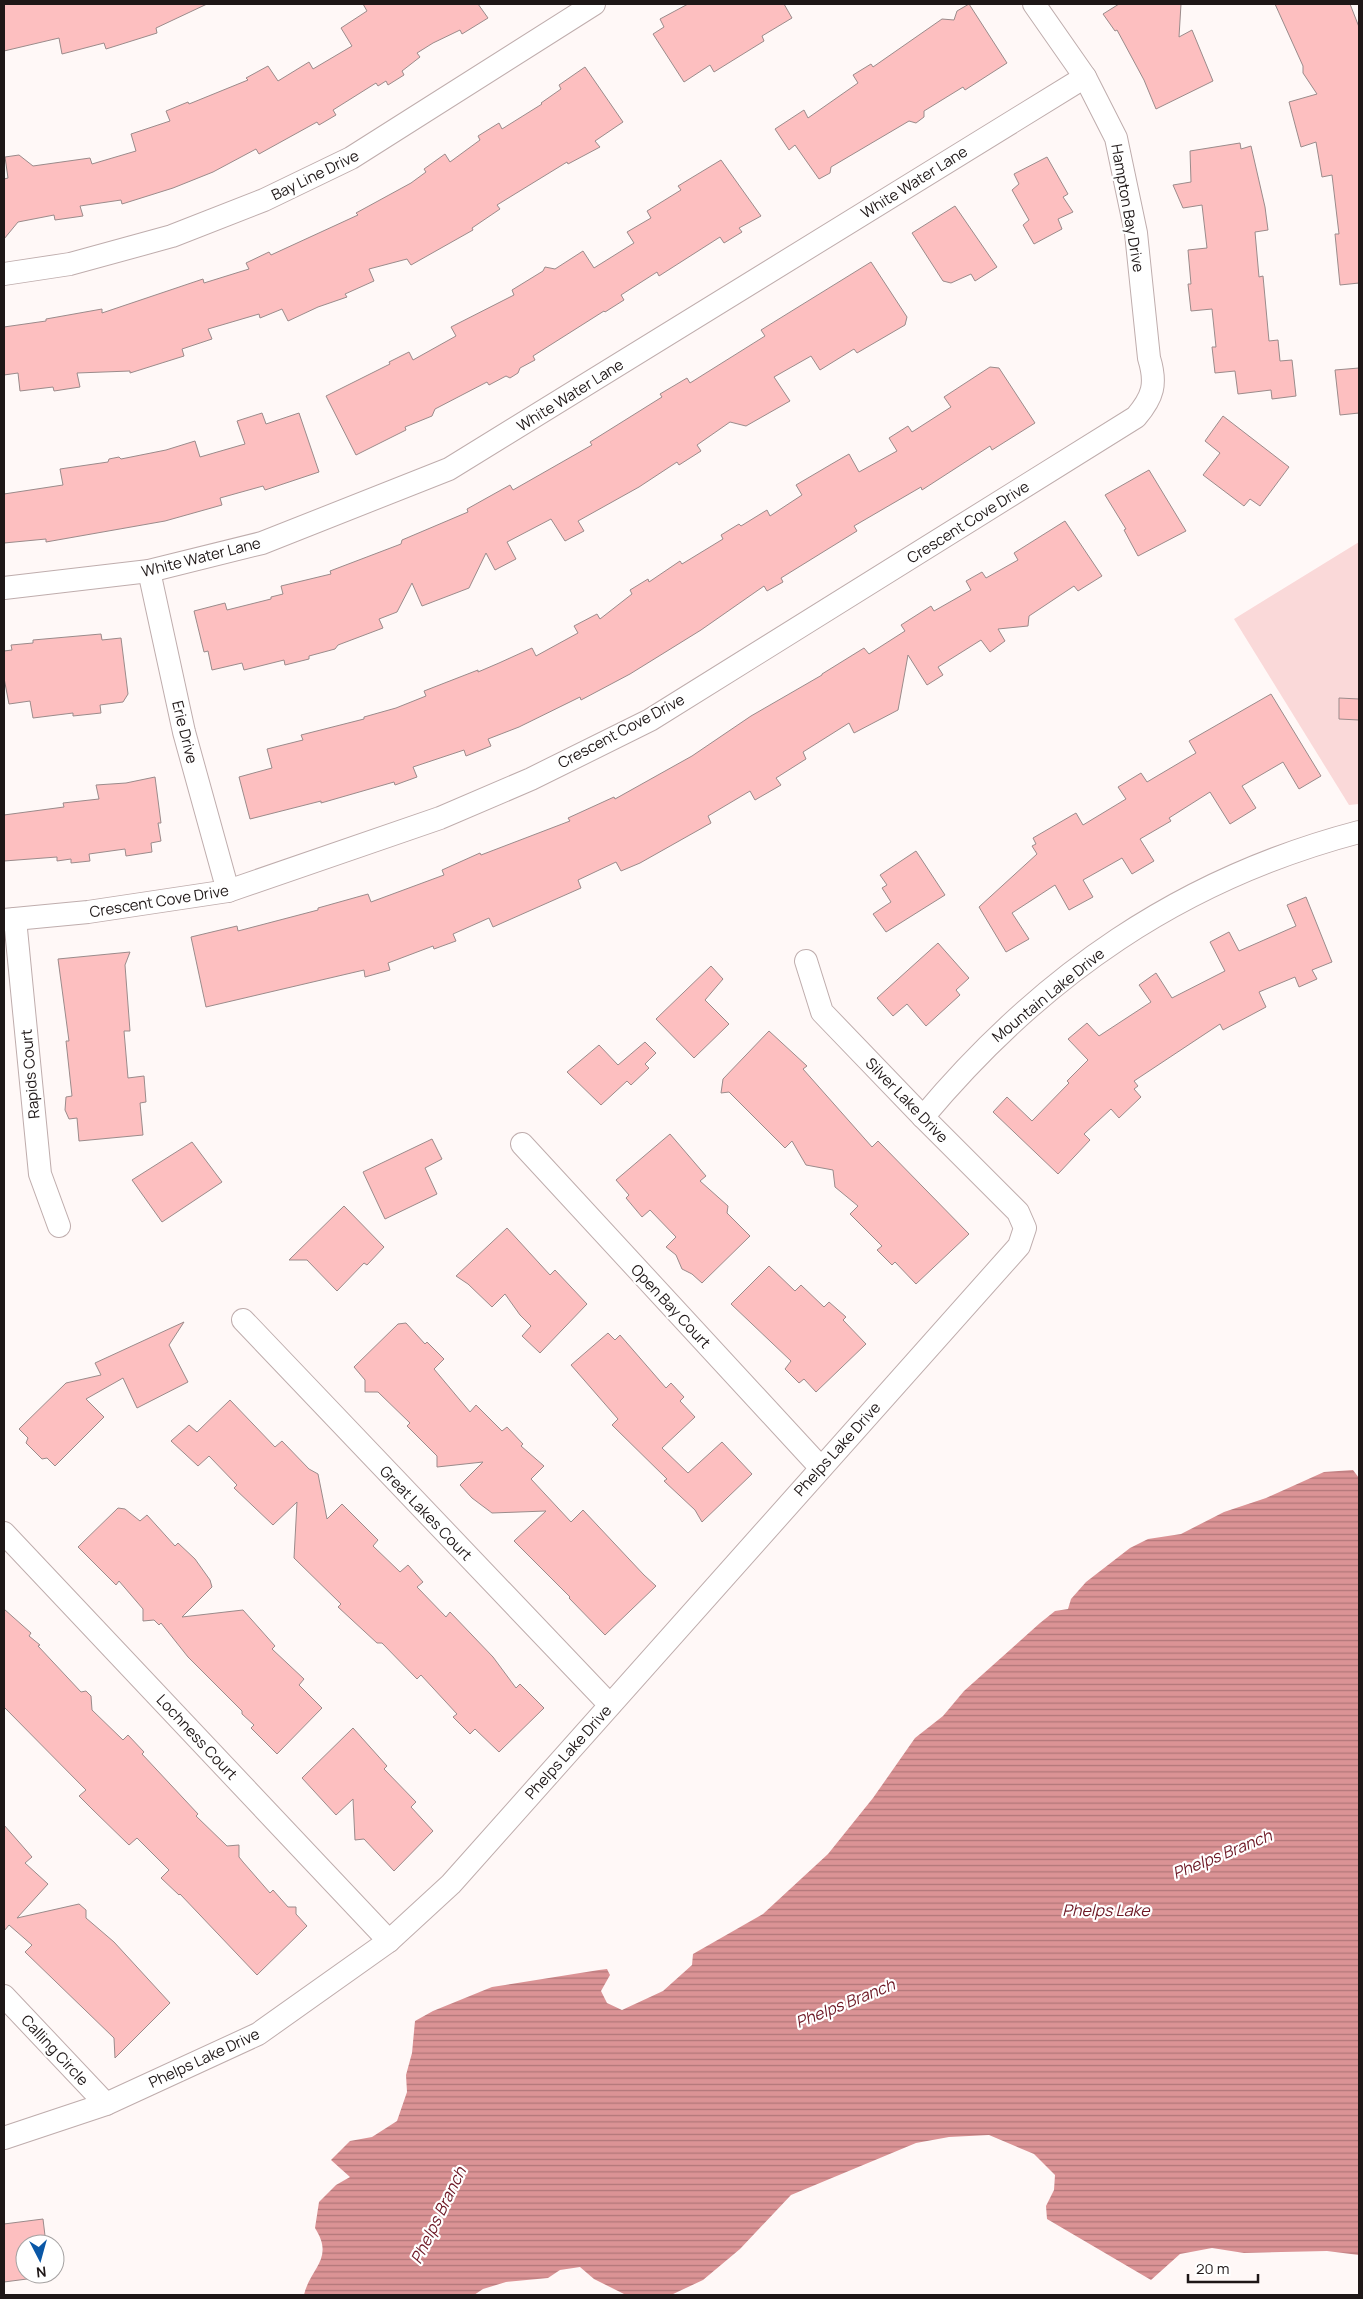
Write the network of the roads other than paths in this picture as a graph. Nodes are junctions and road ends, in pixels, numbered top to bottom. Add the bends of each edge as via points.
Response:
1 (594, 4) edge
2 (1034, 4) edge
3 (1085, 77) junction
4 (4, 274) edge
5 (1154, 374) joint
6 (149, 571) junction
7 (4, 588) edge
8 (1359, 832) edge
9 (228, 891) junction
10 (9, 920) edge
11 (806, 961) dead end
12 (923, 1117) junction
13 (522, 1144) dead end
14 (59, 1226) dead end
15 (1024, 1228) joint
16 (243, 1320) dead end
17 (821, 1468) junction
18 (4, 1533) edge
19 (610, 1705) junction
20 (389, 1941) junction
21 (4, 1996) edge
22 (106, 2104) junction
23 (4, 2138) edge

1 - 4 street, Bay Line Drive via 351,158 264,200 172,236 70,264
2 - 3 street, Hampton Bay Drive
3 - 5 street, Hampton Bay Drive via 1116,138 1136,233
3 - 6 street, White Water Lane via 449,470 262,543
5 - 9 street, Crescent Cove Drive via 1146,405 1136,418 650,720 531,779 440,818
6 - 7 street, White Water Lane
6 - 9 street, Erie Drive via 184,732
8 - 12 street, Mountain Lake Drive via 1240,873 1194,895 1107,946 1066,976 990,1042
9 - 10 street, Crescent Cove Drive
10 - 14 street, Rapids Court via 40,1174
11 - 12 street, Silver Lake Drive via 822,1012
12 - 15 street, Silver Lake Drive via 1018,1212
13 - 17 street, Open Bay Court
15 - 17 street, Phelps Lake Drive via 1019,1246
16 - 19 street, Great Lakes Court
17 - 19 street, Phelps Lake Drive
18 - 20 street, Lochness Court
19 - 20 street, Phelps Lake Drive via 451,1884
20 - 22 street, Phelps Lake Drive via 258,2034
21 - 22 street, Calling Circle
22 - 23 street, Phelps Lake Drive

